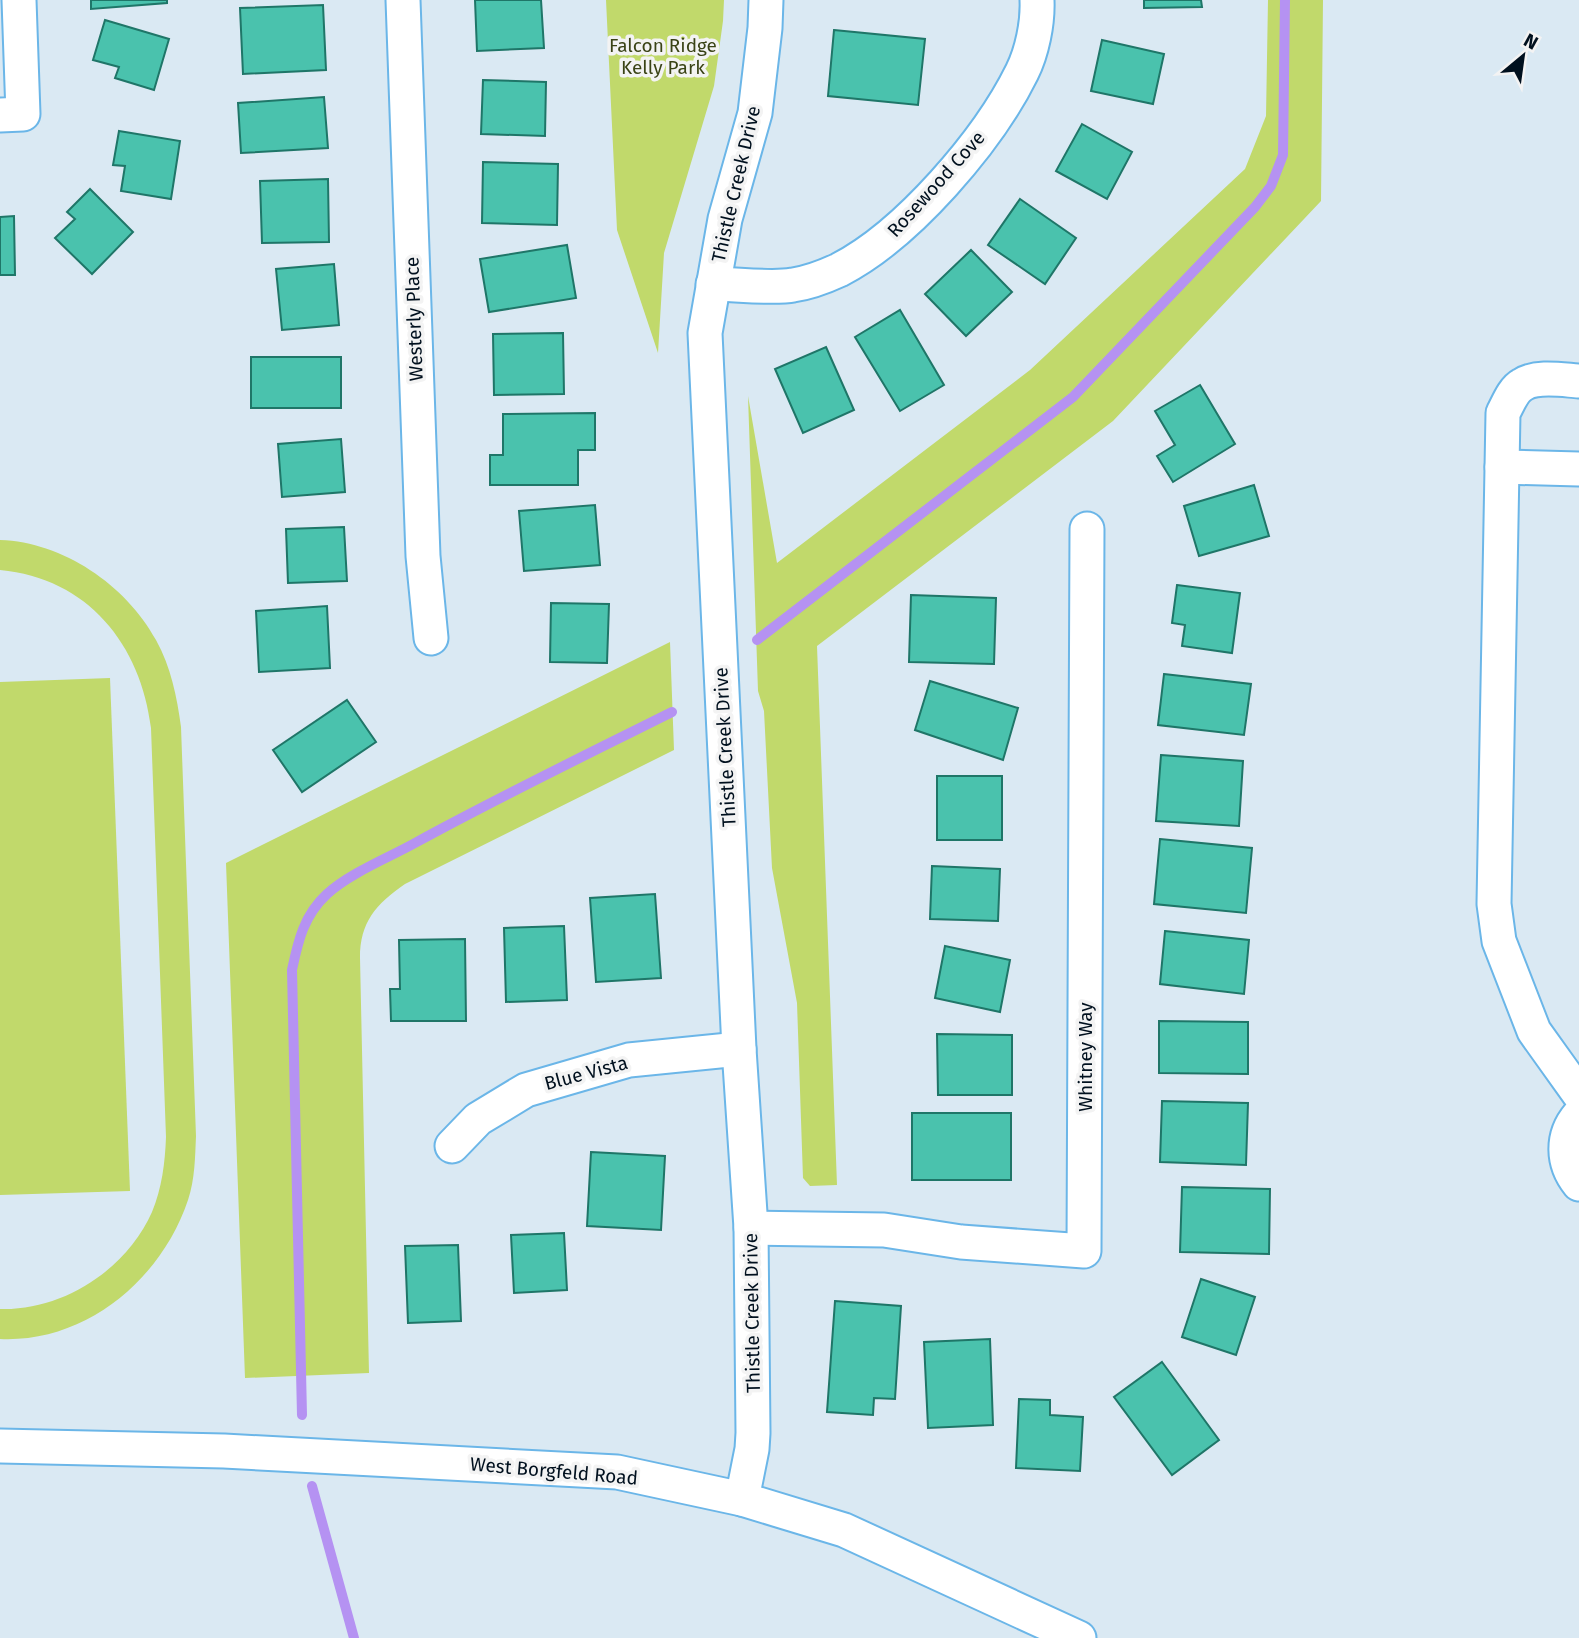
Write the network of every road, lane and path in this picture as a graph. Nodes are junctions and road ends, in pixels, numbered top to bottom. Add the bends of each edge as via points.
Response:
1 (19, 0) edge
2 (402, 0) edge
3 (766, 0) edge
4 (1037, 0) edge
5 (0, 115) edge
6 (713, 284) junction
7 (1579, 380) edge
8 (1502, 467) junction
9 (1579, 469) edge
10 (1087, 529) dead end
11 (431, 638) dead end
12 (739, 1049) junction
13 (1579, 1094) edge
14 (1579, 1115) edge
15 (452, 1146) dead end
16 (1579, 1184) edge
17 (751, 1228) junction
18 (0, 1446) edge
19 (742, 1499) junction
20 (1079, 1638) edge

1 - 5 street via 23,114
2 - 11 street, Westerly Place via 423,556
3 - 6 street, Thistle Creek Drive via 755,113 725,219
4 - 6 street, Rosewood Cove via 1038,17 1023,70 1001,108 970,152 884,241 838,270 793,285
6 - 12 street, Thistle Creek Drive via 705,333
7 - 8 street via 1522,384 1503,413
8 - 9 street
8 - 13 street via 1494,904 1500,941 1534,1031
10 - 17 street, Whitney Way via 1084,1251 961,1242 884,1230
12 - 15 street, Blue Vista via 629,1060 526,1090 478,1119
12 - 17 street, Thistle Creek Drive
14 - 16 street via 1565,1146
17 - 19 street, Thistle Creek Drive via 753,1433
18 - 19 street, West Borgfeld Road via 224,1451 617,1472
19 - 20 street, West Borgfeld Road via 844,1530

